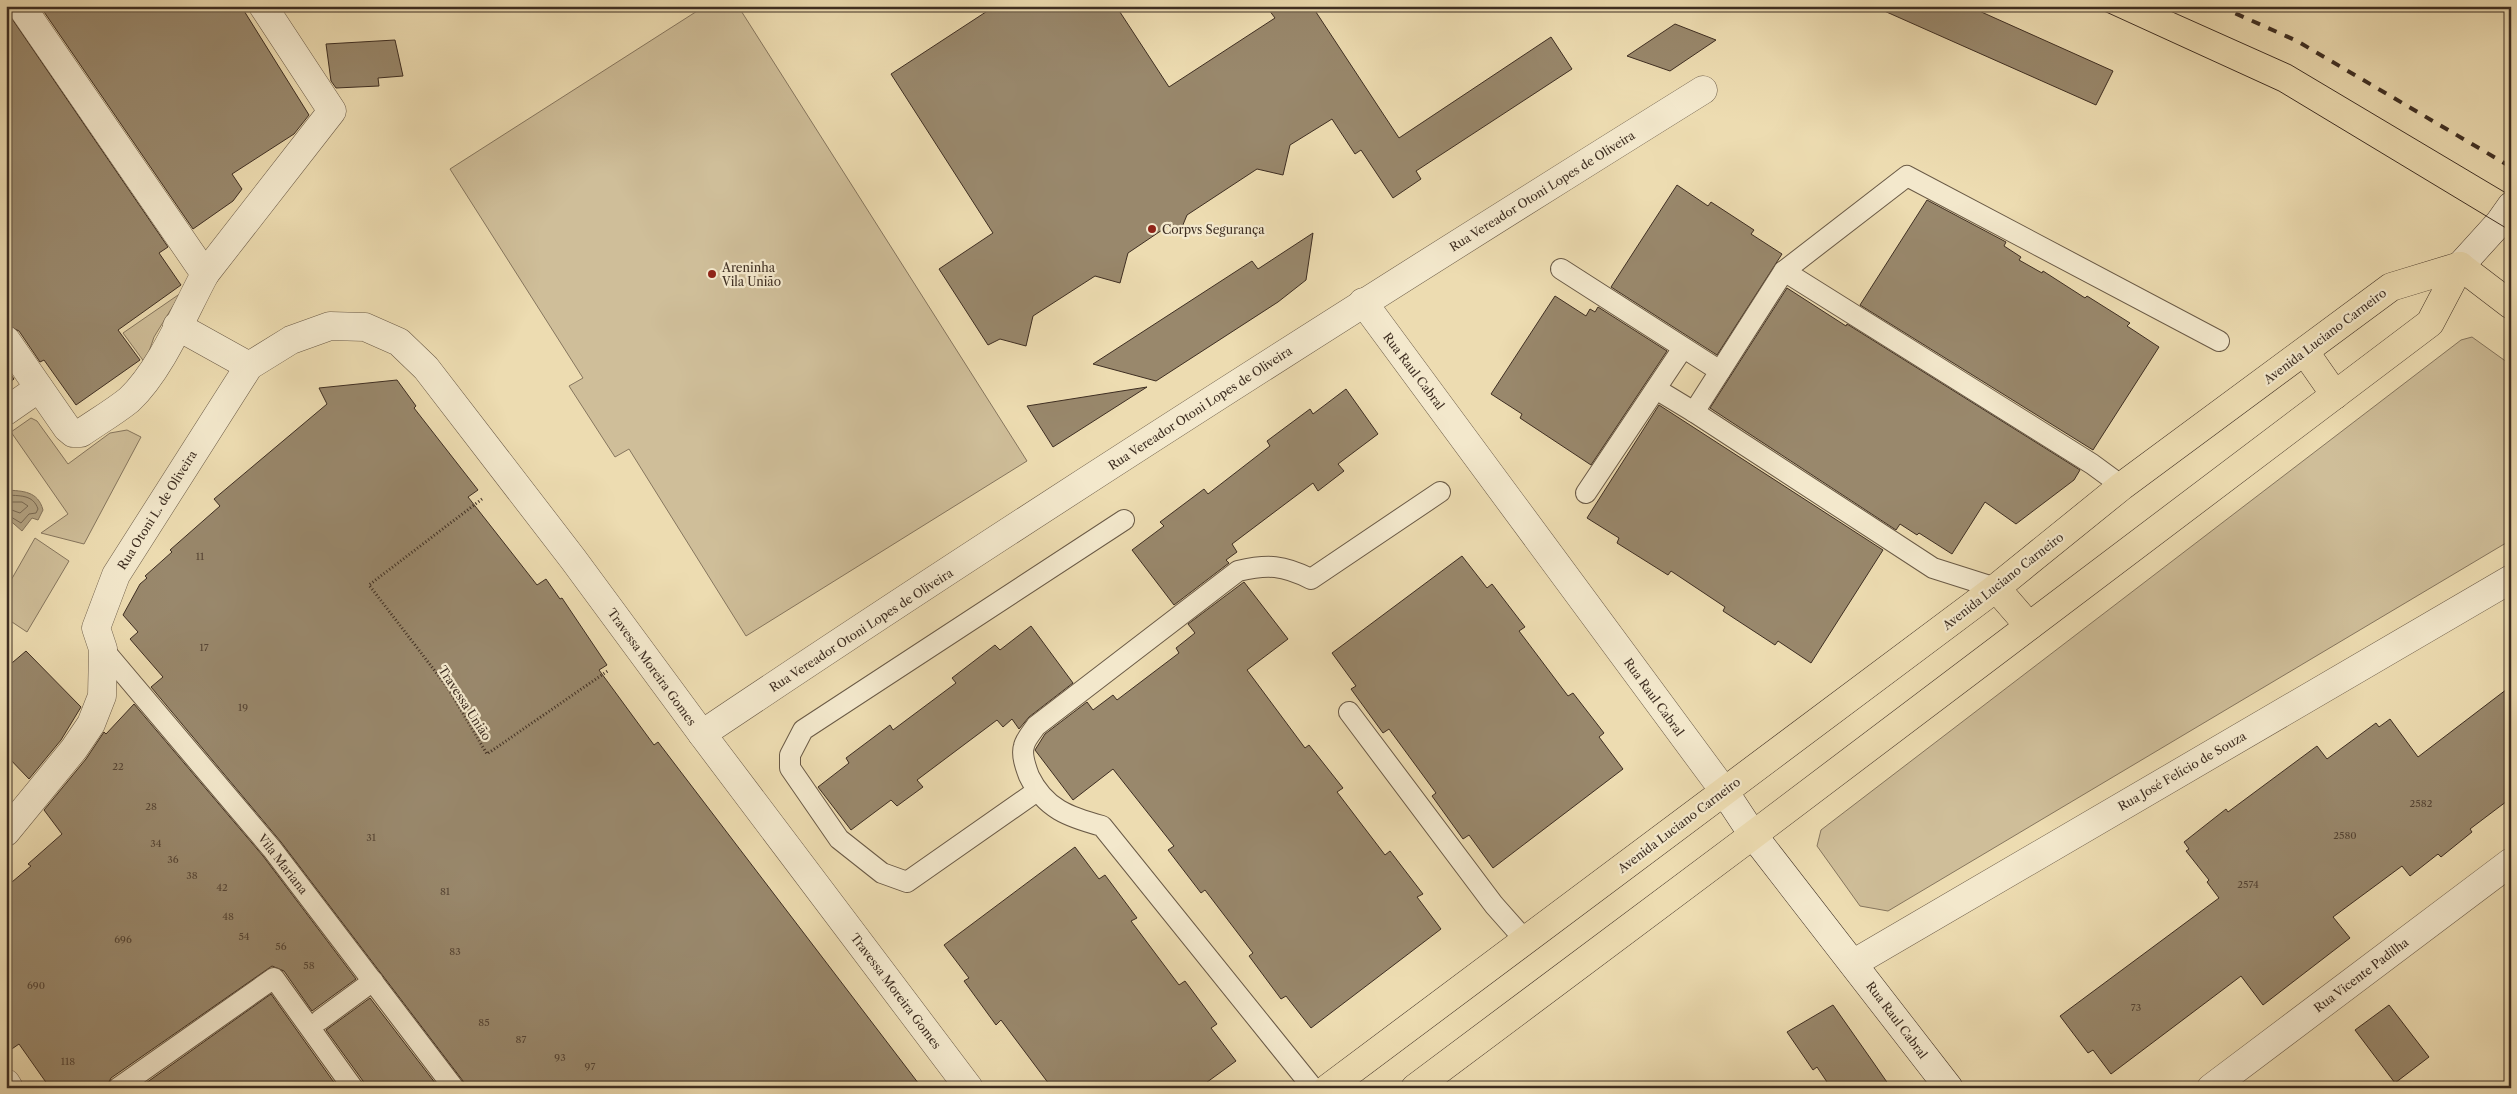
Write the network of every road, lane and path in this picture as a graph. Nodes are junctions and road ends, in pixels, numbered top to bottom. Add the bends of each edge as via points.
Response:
1 (21, 6) edge
2 (263, 6) edge
3 (1703, 90) dead end
4 (2511, 206) edge
5 (2460, 266) junction
6 (1561, 270) dead end
7 (1784, 271) junction
8 (205, 274) junction
9 (1363, 302) junction
10 (2511, 305) edge
11 (177, 326) junction
12 (6, 340) edge
13 (291, 340) joint
14 (2220, 341) dead end
15 (1683, 348) junction
16 (2305, 352) junction
17 (249, 366) junction
18 (1720, 372) junction
19 (39, 388) junction
20 (1656, 389) junction
21 (2335, 395) junction
22 (6, 411) edge
23 (1694, 412) junction
24 (2122, 486) junction
25 (1440, 492) dead end
26 (1586, 492) dead end
27 (488, 495) dead end
28 (1124, 520) dead end
29 (2511, 579) edge
30 (1996, 588) junction
31 (2029, 626) junction
32 (103, 648) junction
33 (616, 666) dead end
34 (1349, 712) dead end
35 (702, 734) junction
36 (1037, 791) junction
37 (1724, 791) junction
38 (6, 832) edge
39 (1753, 835) junction
40 (2511, 862) edge
41 (1525, 940) junction
42 (1854, 963) junction
43 (373, 981) junction
44 (320, 1020) dead end
45 (6, 1083) edge
46 (10, 1088) edge
47 (118, 1088) edge
48 (353, 1088) edge
49 (454, 1088) edge
50 (969, 1088) edge
51 (1313, 1088) edge
52 (1328, 1088) edge
53 (1415, 1088) edge
54 (1949, 1088) edge
55 (2211, 1088) edge

1 - 8 street
2 - 8 street via 332,111
3 - 9 street, Rua Vereador Otoni Lopes de Oliveira
4 - 5 street
5 - 10 main road
5 - 16 main road, Avenida Luciano Carneiro via 2391,287
5 - 21 main road via 2430,322
6 - 15 lane
7 - 14 lane via 1907,176
7 - 18 lane
7 - 24 lane
8 - 11 street
9 - 35 street, Rua Vereador Otoni Lopes de Oliveira
9 - 37 street, Rua Raul Cabral
11 - 17 street
11 - 19 street via 158,364 144,383 128,400 81,433 73,433 67,428
12 - 19 street
13 - 17 street, Rua Otoni L. de Oliveira
13 - 35 street, Travessa Moreira Gomes via 330,326 365,327 399,342 426,368 477,432
15 - 18 lane
15 - 20 lane
16 - 21 main road
16 - 24 main road, Avenida Luciano Carneiro
17 - 32 street, Rua Otoni L. de Oliveira via 116,575 96,628
18 - 23 lane
19 - 22 street
20 - 23 lane
20 - 26 lane
21 - 31 main road
23 - 30 lane via 1933,568
24 - 30 main road, Avenida Luciano Carneiro
25 - 36 lane via 1311,579 1292,570 1262,565 1238,571 1036,726 1024,746 1025,766
27 - 33 path, Travessa União via 370,585 448,688 487,754
28 - 36 lane via 803,730 790,755 790,768 839,839 882,873 907,882
29 - 42 street, Rua José Felício de Souza
30 - 31 main road
30 - 37 main road, Avenida Luciano Carneiro
31 - 39 main road
32 - 38 street, Rua Otoni L. de Oliveira via 102,696 91,724
32 - 43 lane, Vila Mariana via 272,849
34 - 41 lane via 1494,905
35 - 50 street, Travessa Moreira Gomes
36 - 51 lane via 1054,808 1102,826
37 - 39 street, Rua Raul Cabral
37 - 41 main road, Avenida Luciano Carneiro
39 - 42 street, Rua Raul Cabral
39 - 53 main road
40 - 55 street, Rua Vicente Padilha
41 - 52 main road, Avenida Luciano Carneiro
42 - 54 street, Rua Raul Cabral
43 - 44 lane
43 - 49 lane, Vila Mariana
45 - 46 street
47 - 48 lane via 274,978

